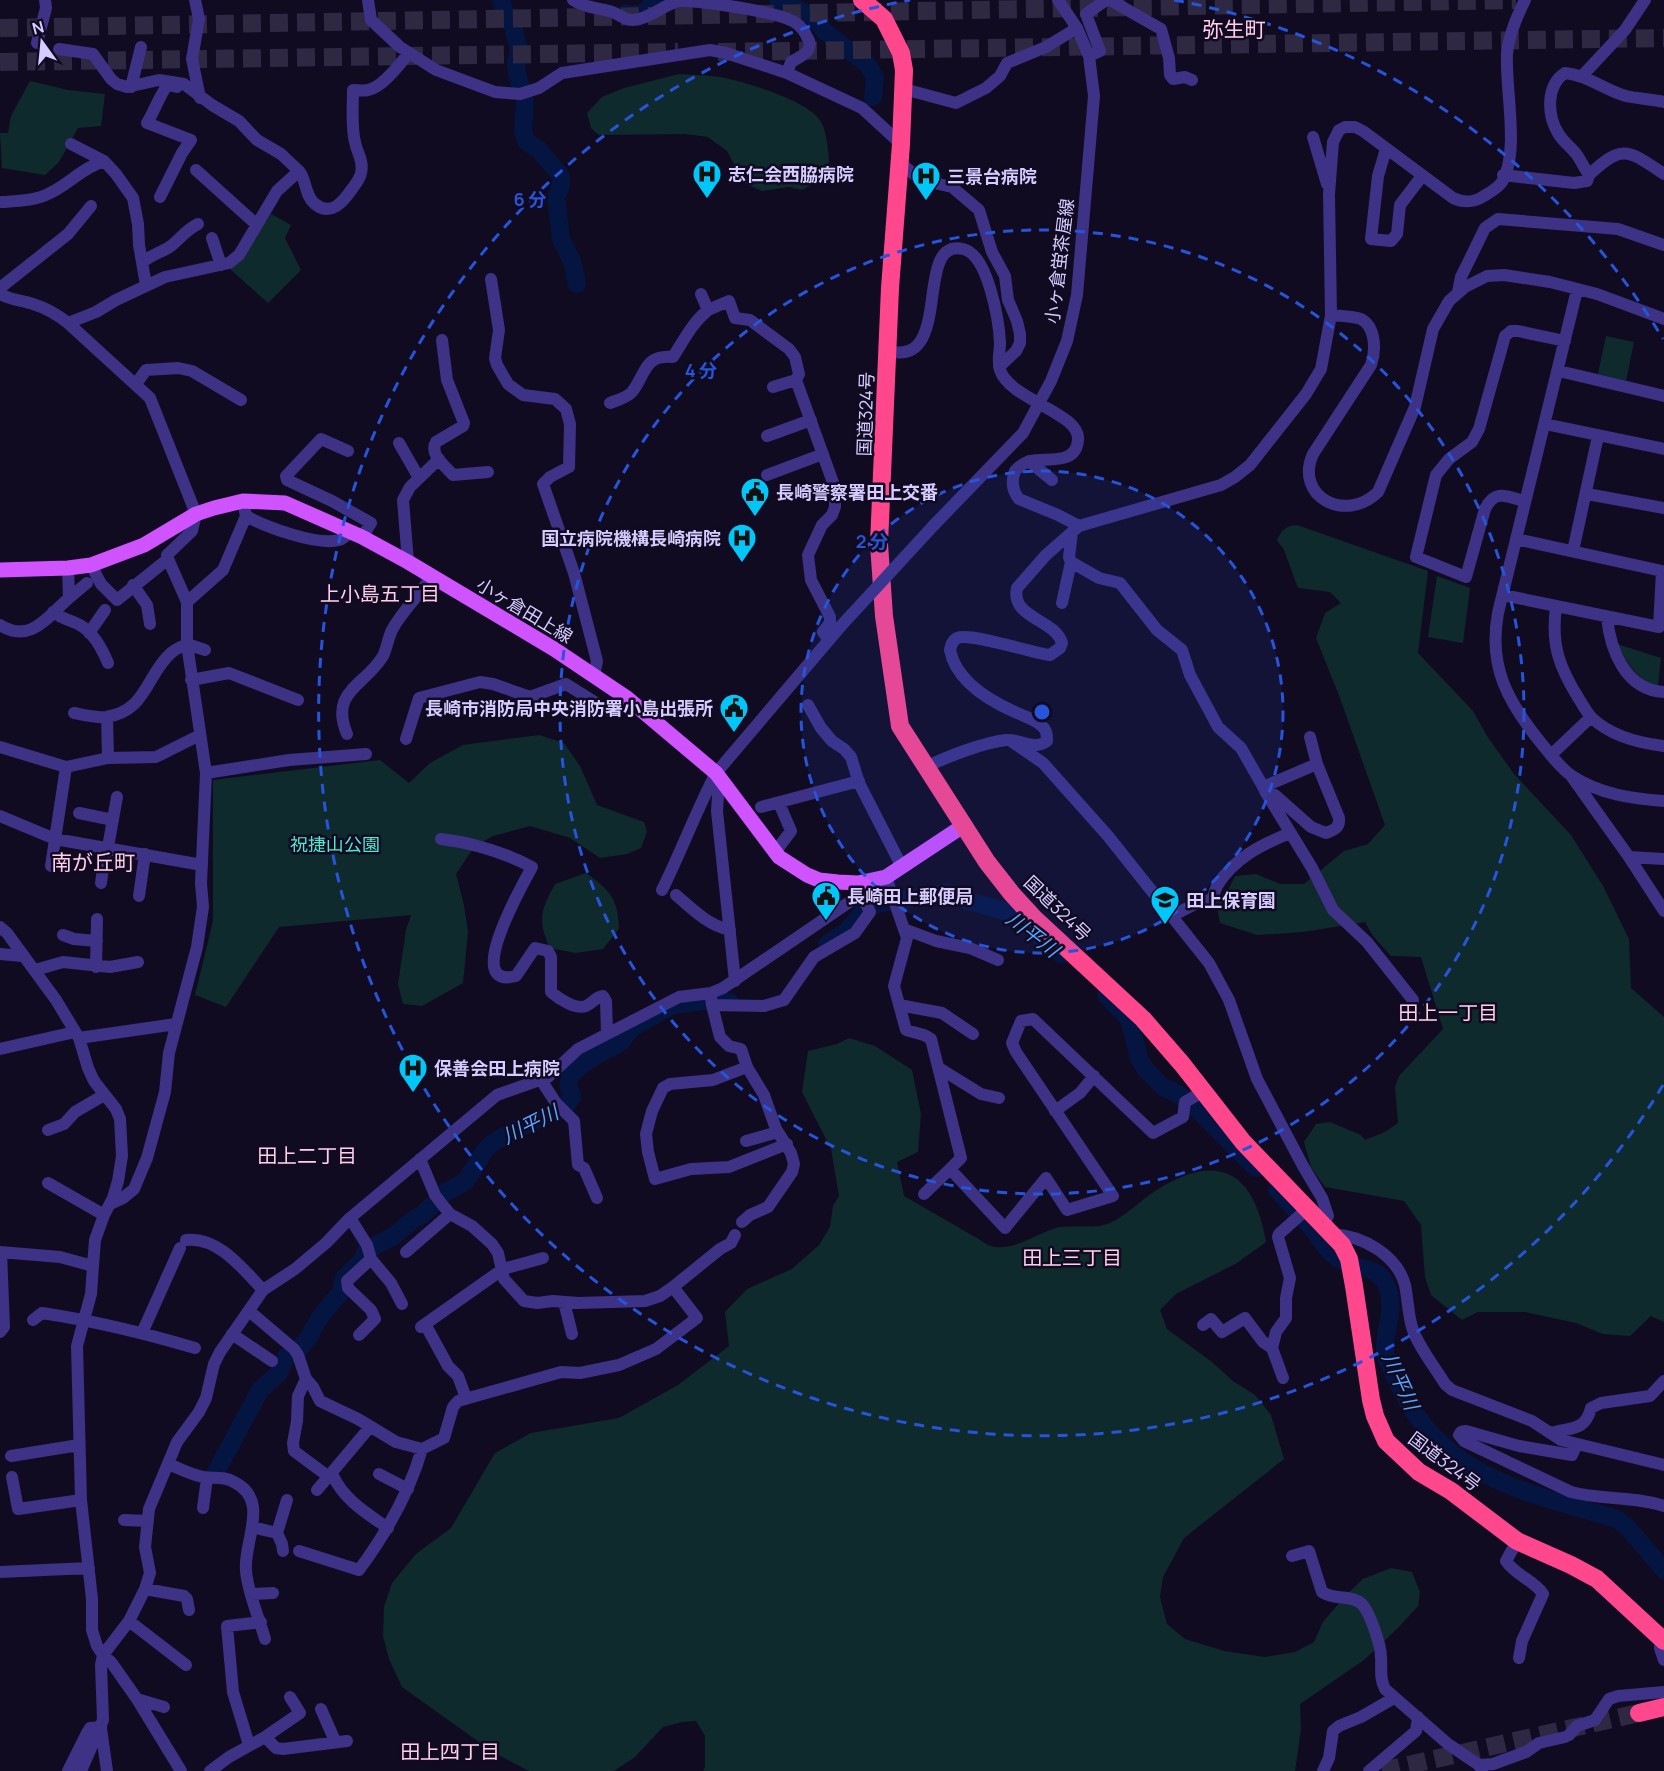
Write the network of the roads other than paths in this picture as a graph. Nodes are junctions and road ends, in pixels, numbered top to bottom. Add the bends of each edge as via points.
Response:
1 (45, 0) edge
2 (195, 0) edge
3 (368, 0) edge
4 (573, 0) edge
5 (862, 0) edge
6 (1058, 0) edge
7 (1108, 0) edge
8 (1525, 0) edge
9 (1645, 0) edge
10 (1077, 28) junction
11 (37, 43) dead end
12 (141, 47) dead end
13 (59, 49) dead end
14 (409, 52) junction
15 (1089, 56) junction
16 (787, 73) junction
17 (1582, 76) junction
18 (1192, 80) dead end
19 (131, 87) junction
20 (904, 89) junction
21 (201, 96) junction
22 (1664, 102) edge
23 (1313, 137) dead end
24 (71, 144) dead end
25 (901, 144) junction
26 (1386, 149) junction
27 (104, 161) junction
28 (900, 162) junction
29 (196, 170) dead end
30 (299, 171) junction
31 (1664, 174) edge
32 (1503, 175) junction
33 (1589, 175) junction
34 (1422, 176) junction
35 (1329, 194) junction
36 (160, 196) dead end
37 (2, 202) dead end
38 (91, 206) dead end
39 (198, 224) dead end
40 (257, 225) junction
41 (212, 238) dead end
42 (1664, 245) edge
43 (144, 262) junction
44 (221, 265) junction
45 (491, 279) dead end
46 (146, 285) junction
47 (0, 288) edge
48 (1577, 290) junction
49 (1458, 292) junction
50 (0, 294) edge
51 (701, 294) dead end
52 (708, 310) junction
53 (1331, 315) junction
54 (1664, 319) edge
55 (68, 323) junction
56 (442, 340) dead end
57 (1564, 341) junction
58 (888, 351) junction
59 (999, 367) junction
60 (1558, 371) junction
61 (796, 380) junction
62 (136, 384) junction
63 (773, 387) dead end
64 (1664, 396) edge
65 (241, 400) dead end
66 (609, 403) dead end
67 (1040, 405) junction
68 (811, 420) junction
69 (1545, 424) junction
70 (767, 436) dead end
71 (1598, 436) junction
72 (399, 443) dead end
73 (1664, 449) edge
74 (348, 451) dead end
75 (823, 454) junction
76 (439, 459) junction
77 (1029, 461) junction
78 (488, 472) dead end
79 (767, 475) dead end
80 (419, 478) junction
81 (1052, 480) dead end
82 (1587, 494) junction
83 (1524, 501) junction
84 (245, 508) junction
85 (1664, 508) edge
86 (196, 514) junction
87 (1076, 529) junction
88 (356, 534) junction
89 (1516, 539) junction
90 (1573, 551) junction
91 (168, 559) junction
92 (408, 562) junction
93 (1071, 562) junction
94 (91, 565) junction
95 (68, 568) junction
96 (0, 570) edge
97 (431, 577) junction
98 (87, 583) dead end
99 (133, 585) junction
100 (1503, 595) junction
101 (69, 597) junction
102 (187, 602) junction
103 (1062, 603) dead end
104 (1556, 607) junction
105 (105, 610) dead end
106 (53, 612) junction
107 (1607, 616) junction
108 (150, 624) dead end
109 (0, 625) edge
110 (89, 633) junction
111 (828, 639) junction
112 (187, 644) junction
113 (205, 650) dead end
114 (108, 663) dead end
115 (594, 676) junction
116 (191, 680) junction
117 (1664, 692) edge
118 (627, 698) junction
119 (298, 700) dead end
120 (808, 705) dead end
121 (74, 713) dead end
122 (107, 717) junction
123 (1591, 717) junction
124 (347, 734) dead end
125 (200, 735) junction
126 (1310, 737) dead end
127 (406, 739) dead end
128 (1011, 741) junction
129 (1664, 746) edge
130 (0, 747) edge
131 (366, 754) dead end
132 (1551, 755) junction
133 (108, 758) junction
134 (1317, 764) junction
135 (66, 767) junction
136 (926, 767) junction
137 (206, 772) junction
138 (1572, 776) junction
139 (720, 778) junction
140 (859, 782) junction
141 (1264, 789) junction
142 (117, 797) dead end
143 (1664, 801) edge
144 (779, 802) junction
145 (761, 807) dead end
146 (79, 813) dead end
147 (0, 816) edge
148 (113, 820) junction
149 (963, 826) junction
150 (1290, 833) junction
151 (55, 839) junction
152 (441, 839) dead end
153 (107, 847) junction
154 (775, 852) junction
155 (145, 854) junction
156 (1629, 857) junction
157 (1664, 859) edge
158 (202, 864) junction
159 (51, 866) dead end
160 (902, 867) junction
161 (886, 877) junction
162 (101, 883) dead end
163 (662, 890) dead end
164 (861, 894) junction
165 (139, 896) dead end
166 (676, 896) dead end
167 (1664, 911) edge
168 (1172, 916) junction
169 (97, 919) dead end
170 (0, 927) edge
171 (904, 929) junction
172 (730, 930) junction
173 (63, 935) dead end
174 (97, 941) junction
175 (0, 954) edge
176 (22, 956) junction
177 (998, 960) dead end
178 (138, 962) dead end
179 (96, 967) junction
180 (35, 970) junction
181 (735, 981) junction
182 (712, 999) junction
183 (1413, 1000) dead end
184 (899, 1005) junction
185 (176, 1024) junction
186 (607, 1034) junction
187 (973, 1034) dead end
188 (77, 1035) junction
189 (0, 1048) edge
190 (747, 1066) junction
191 (939, 1068) junction
192 (1094, 1076) junction
193 (541, 1080) junction
194 (1204, 1091) junction
195 (104, 1095) junction
196 (999, 1098) dead end
197 (1055, 1111) junction
198 (48, 1130) dead end
199 (778, 1132) junction
200 (747, 1141) dead end
201 (787, 1144) junction
202 (420, 1160) junction
203 (950, 1169) junction
204 (48, 1183) dead end
205 (924, 1194) dead end
206 (597, 1198) dead end
207 (1307, 1209) junction
208 (107, 1210) junction
209 (450, 1214) junction
210 (350, 1218) junction
211 (742, 1222) dead end
212 (1328, 1229) junction
213 (735, 1235) dead end
214 (0, 1252) edge
215 (369, 1252) junction
216 (406, 1252) dead end
217 (543, 1258) dead end
218 (93, 1266) junction
219 (503, 1269) junction
220 (673, 1287) junction
221 (263, 1290) junction
222 (564, 1302) junction
223 (402, 1304) dead end
224 (249, 1311) junction
225 (85, 1319) junction
226 (33, 1320) dead end
227 (1203, 1325) dead end
228 (0, 1332) edge
229 (142, 1333) junction
230 (232, 1334) junction
231 (572, 1334) dead end
232 (359, 1335) dead end
233 (195, 1348) dead end
234 (1272, 1348) junction
235 (265, 1361) dead end
236 (1282, 1378) dead end
237 (306, 1379) junction
238 (1664, 1381) edge
239 (1651, 1396) junction
240 (466, 1398) junction
241 (1664, 1402) edge
242 (370, 1427) junction
243 (1551, 1433) junction
244 (1577, 1444) junction
245 (78, 1445) junction
246 (422, 1449) junction
247 (11, 1456) dead end
248 (168, 1464) junction
249 (1664, 1465) edge
250 (379, 1474) dead end
251 (330, 1476) junction
252 (12, 1477) dead end
253 (207, 1478) junction
254 (408, 1489) junction
255 (317, 1490) dead end
256 (81, 1500) junction
257 (286, 1500) dead end
258 (1664, 1506) edge
259 (203, 1508) dead end
260 (124, 1520) dead end
261 (147, 1521) junction
262 (252, 1527) junction
263 (388, 1528) junction
264 (277, 1533) junction
265 (1517, 1541) junction
266 (282, 1551) dead end
267 (299, 1551) dead end
268 (1292, 1556) dead end
269 (89, 1568) junction
270 (0, 1572) edge
271 (146, 1589) junction
272 (273, 1593) dead end
273 (252, 1594) junction
274 (189, 1610) dead end
275 (129, 1621) junction
276 (261, 1622) junction
277 (265, 1639) dead end
278 (1662, 1639) edge
279 (103, 1655) junction
280 (1519, 1658) dead end
281 (1664, 1660) edge
282 (186, 1665) dead end
283 (1664, 1692) edge
284 (290, 1697) dead end
285 (1394, 1698) junction
286 (137, 1700) junction
287 (164, 1707) dead end
288 (1664, 1707) edge
289 (321, 1709) dead end
290 (1639, 1713) tunnel mouth
291 (1418, 1717) junction
292 (101, 1727) junction
293 (265, 1737) junction
294 (249, 1745) junction
295 (1481, 1768) edge
296 (1325, 1770) edge
297 (68, 1771) edge
298 (81, 1771) edge
299 (107, 1771) edge
300 (181, 1771) edge
301 (210, 1771) edge
302 (1369, 1771) edge

1 - 11 street
2 - 21 street via 199,19 192,59
3 - 14 street via 372,20
4 - 16 street via 630,20 681,0 747,8 785,18 801,28 810,46 807,54 791,63
5 - 20 highway, 国道324号 via 884,19 894,36 902,53
6 - 10 street, 小ヶ倉蛍茶屋線
7 - 15 street via 1086,14 1100,51
7 - 18 street via 1161,29 1170,75 1173,79
8 - 32 street via 1508,42 1511,148
9 - 17 street via 1625,30
10 - 15 street, 小ヶ倉蛍茶屋線
10 - 20 street via 1046,47 1007,63 1000,76 986,88 956,103
12 - 19 street
13 - 19 street via 93,54 117,84
14 - 16 street via 459,80 495,92 523,94 562,73 710,50
14 - 30 street via 375,88 353,90 361,175 342,202 333,208 320,208 310,199
15 - 67 street, 小ヶ倉蛍茶屋線 via 1094,96 1077,295 1067,341
16 - 25 street via 862,108
17 - 22 street via 1627,96
17 - 33 street via 1565,73 1558,77 1551,107 1558,133
19 - 21 street via 159,80 176,81
20 - 25 highway, 国道324号
21 - 30 street via 239,121 257,140
21 - 36 street via 197,100 185,90 168,85 147,123 191,140
23 - 35 street
24 - 27 street
25 - 28 highway, 国道324号
26 - 34 street
26 - 34 street via 1378,176 1371,239 1391,241 1397,234 1400,205
26 - 35 street via 1363,130 1341,128 1333,142
27 - 37 street via 81,171 51,193
27 - 43 street via 133,198
28 - 58 highway, 国道324号
28 - 59 street via 921,180 952,187 979,210 992,252 1005,276 1008,300 1020,334 1016,351
29 - 40 street
30 - 40 street via 277,191
31 - 33 street via 1638,157 1622,153 1612,156
32 - 33 street via 1574,183 1587,181
32 - 34 street via 1493,191 1462,202
35 - 53 street
38 - 47 street via 68,234
39 - 43 street
40 - 44 street via 238,255
41 - 44 street
42 - 49 street via 1618,228 1498,219 1485,228 1461,277
43 - 46 street
44 - 46 street
45 - 115 street via 499,330 495,358 503,377 523,395 555,399 566,409 569,467 543,484 597,661
46 - 55 street
48 - 49 street via 1497,274
48 - 54 street
48 - 57 street
49 - 53 street via 1440,313 1433,329 1415,407 1384,481 1369,501 1353,506 1338,506 1322,499 1309,472 1313,454 1374,357 1371,329 1361,319
50 - 55 street via 34,304
51 - 52 street
52 - 61 street via 729,300 735,318 750,320 789,349 797,365
52 - 66 street via 691,327 673,357 661,356 649,363 630,394
53 - 87 street via 1321,369 1250,465 1221,485
55 - 62 street
56 - 76 street via 447,380 464,426 436,441 434,452
57 - 60 street
57 - 83 street via 1518,330 1505,336 1479,429 1472,442 1449,459 1436,475 1416,557 1466,577 1490,500 1504,495
58 - 59 street via 900,354 916,348 931,309 939,260 944,253 962,249 973,254 986,277 998,330
58 - 136 highway, 国道324号 via 880,579 900,726
59 - 67 street via 1008,383
60 - 64 street
60 - 69 street
61 - 63 street
61 - 68 street
62 - 65 street via 146,370 178,368 192,371
62 - 86 street via 150,398
67 - 77 street via 1073,424 1078,443 1063,459
67 - 111 street, 小ヶ倉蛍茶屋線, bridge via 1023,434
68 - 70 street
68 - 75 street
69 - 71 street
69 - 83 street
71 - 73 street
71 - 82 street
72 - 80 street
74 - 88 street via 321,439 286,476 287,480 371,523
75 - 79 street
75 - 111 street via 835,488 835,507 808,555 811,580 830,617 823,632
76 - 78 street via 453,474
76 - 80 street
77 - 81 street
77 - 87 street via 1012,477 1016,495 1058,515
80 - 92 street via 403,500
82 - 85 street
82 - 90 street
83 - 89 street
84 - 86 main road, 小ヶ倉田上線
84 - 88 main road, 小ヶ倉田上線 via 285,503
84 - 88 street via 262,525 300,536 327,541
84 - 102 street via 223,570
86 - 91 street via 192,531 167,555
86 - 94 main road, 小ヶ倉田上線 via 144,545
87 - 93 street
87 - 128 street via 1046,555 1016,594 1024,611 1056,632 1062,643 1060,648 1050,655 959,637 950,646 960,674 997,704 1033,719 1048,735 1041,745
88 - 92 main road, 小ヶ倉田上線
89 - 90 street
89 - 100 street
90 - 107 street via 1662,571 1659,627
91 - 99 street
91 - 102 street
92 - 97 main road, 小ヶ倉田上線
93 - 103 street
93 - 141 street via 1099,578 1120,583 1157,630 1182,650 1190,675 1218,727 1241,748
94 - 95 main road, 小ヶ倉田上線
94 - 99 street via 100,584 117,600
95 - 96 main road, 小ヶ倉田上線
95 - 101 street
97 - 115 main road, 小ヶ倉田上線
97 - 124 street via 390,632 382,656 345,700 341,716
98 - 101 street
99 - 108 street via 147,604
100 - 104 street
100 - 132 street via 1496,623 1498,667 1508,697
101 - 106 street
102 - 112 street
104 - 107 street
104 - 123 street via 1554,633 1563,674
105 - 110 street
106 - 109 street via 34,629 23,633
106 - 110 street
107 - 117 street via 1613,649 1629,675 1642,686
110 - 114 street
111 - 139 street
112 - 113 street
112 - 116 street
112 - 122 street via 169,654 137,702
115 - 118 main road, 小ヶ倉田上線
116 - 119 street via 229,673
116 - 125 street
118 - 127 street via 609,711 566,684 530,697 480,682 419,698
118 - 139 main road, 小ヶ倉田上線
120 - 140 street via 821,728 851,757
121 - 122 street
122 - 133 street
123 - 129 street via 1616,734
123 - 132 street
125 - 133 street via 156,757
125 - 137 street
126 - 134 street
128 - 136 street via 953,755
128 - 168 street via 1042,763 1108,836
130 - 135 street
131 - 137 street
132 - 138 street
133 - 135 street
134 - 141 street
134 - 141 street via 1339,818 1340,823 1332,831 1320,832 1311,827
135 - 151 street
136 - 149 highway, 国道324号
137 - 158 street
138 - 143 street via 1607,793
138 - 156 street
139 - 154 main road, 小ヶ倉田上線
139 - 163 street via 703,797
139 - 172 street via 717,811
140 - 144 street
140 - 160 street
141 - 150 street
142 - 148 street
144 - 145 street
144 - 154 street via 791,831
146 - 148 street
147 - 151 street
148 - 153 street
149 - 160 main road, 小ヶ倉田上線
149 - 194 highway, 国道324号 via 1023,907 1143,1019
150 - 168 street via 1242,857 1216,888 1212,899
150 - 183 street via 1333,910 1367,942
151 - 153 street
151 - 159 street
152 - 186 street via 508,855 532,867 502,927 492,961 494,969 506,978 516,976 535,948 548,951 551,992 580,1007 603,996
153 - 155 street
153 - 162 street
154 - 161 main road, 小ヶ倉田上線 via 819,880 858,883
155 - 158 street
155 - 165 street
156 - 157 street
156 - 167 street
158 - 185 street via 201,926
160 - 161 main road, 小ヶ倉田上線
161 - 164 street
161 - 171 street
164 - 181 street
164 - 182 street via 870,912 855,933 814,957 784,1000 764,1006
166 - 172 street via 720,928
168 - 212 street via 1209,963 1229,1000 1257,1079 1323,1198
169 - 174 street
170 - 176 street
171 - 177 street
171 - 184 street via 907,938 894,986
172 - 181 street
173 - 174 street
174 - 179 street
175 - 176 street
176 - 180 street
178 - 179 street
179 - 180 street via 63,962
180 - 188 street
181 - 182 street
182 - 186 street via 679,997
182 - 190 street via 720,1037 729,1046 741,1049
184 - 187 street via 942,1013
184 - 191 street via 906,1030 931,1039
185 - 188 street
185 - 208 street via 165,1092 147,1158 134,1189
186 - 193 street via 578,1049
188 - 189 street
188 - 195 street via 88,1068
190 - 199 street via 764,1095
190 - 201 street via 713,1080 663,1088 646,1134 655,1179 691,1169 729,1167
191 - 196 street via 981,1094
191 - 203 street via 961,1158
192 - 194 street via 1153,1133 1183,1117 1185,1102
192 - 197 street via 1080,1093
192 - 197 street via 1034,1020 1021,1021 1012,1043
193 - 202 street via 497,1095
193 - 206 street via 574,1121 578,1165 584,1168
194 - 207 highway, 国道324号 via 1244,1142
195 - 198 street via 75,1112 64,1124
195 - 208 street via 116,1109 122,1128 118,1181
197 - 203 street via 1113,1196 1067,1210 1046,1178 1005,1228
199 - 200 street
199 - 201 street
201 - 211 street via 794,1164 792,1172 768,1207
202 - 209 street via 438,1199
202 - 210 street
203 - 205 street
204 - 208 street
207 - 212 highway, 国道324号
207 - 234 street via 1278,1237 1290,1278 1286,1318 1276,1332
208 - 218 street via 95,1240
209 - 216 street
209 - 219 street via 472,1226 492,1245
210 - 215 street
210 - 221 street via 295,1269
212 - 243 street via 1360,1240 1396,1266 1405,1286 1412,1329 1445,1384 1533,1421
212 - 265 highway, 国道324号 via 1349,1259 1371,1400 1386,1441 1419,1472
213 - 220 street via 731,1243
214 - 218 street via 60,1257
214 - 228 street via 4,1327
215 - 223 street
215 - 232 street via 347,1281 348,1288 375,1319
217 - 219 street
218 - 225 street
219 - 222 street via 504,1279 524,1301
219 - 240 street via 423,1325 458,1376
220 - 222 street via 645,1301
220 - 240 street via 697,1318 656,1349 619,1365 580,1373 561,1371
221 - 224 street
221 - 229 street via 223,1252 200,1239 183,1244
222 - 231 street
224 - 230 street
224 - 237 street via 296,1352
225 - 226 street via 42,1313
225 - 229 street
225 - 245 street via 77,1346
227 - 234 street via 1211,1319 1222,1332 1245,1318
229 - 233 street
230 - 235 street
230 - 248 street via 214,1364 206,1398 177,1442
234 - 236 street
237 - 242 street via 320,1401
237 - 251 street via 298,1396 294,1451
238 - 239 street
239 - 241 street
239 - 243 street via 1601,1403 1591,1408 1578,1427
240 - 246 street via 453,1407 444,1438
242 - 246 street via 396,1442
242 - 251 street
243 - 244 street
244 - 249 street
244 - 258 street via 1572,1455 1466,1431 1459,1435 1464,1442 1571,1492
245 - 247 street
245 - 256 street
246 - 254 street
248 - 253 street
248 - 261 street via 148,1509
250 - 254 street
251 - 255 street
251 - 263 street via 355,1505
252 - 256 street via 18,1509
253 - 259 street
253 - 262 street via 222,1478 243,1488 254,1510
254 - 263 street
256 - 269 street
257 - 264 street
260 - 261 street
261 - 271 street via 145,1547 150,1573
262 - 264 street
262 - 273 street via 246,1571
263 - 267 street via 359,1570
264 - 266 street
265 - 278 highway, 国道324号 via 1597,1579
265 - 280 street via 1506,1561 1543,1594 1521,1641
268 - 285 street via 1309,1551 1323,1593 1352,1598 1364,1607 1380,1649 1381,1681
269 - 270 street
269 - 279 street via 92,1630
271 - 274 street via 184,1596
271 - 275 street
272 - 273 street
273 - 276 street
275 - 279 street
275 - 282 street
276 - 277 street
276 - 294 street via 227,1626 233,1692
278 - 281 street
279 - 286 street
279 - 292 street
283 - 295 street via 1609,1699 1595,1720 1577,1726 1569,1735 1539,1743 1526,1752
284 - 293 street via 300,1713
285 - 291 street
285 - 296 street via 1333,1731
286 - 287 street
286 - 300 street
288 - 290 highway
289 - 293 street via 341,1741 283,1749 276,1748
291 - 295 street
291 - 302 street via 1416,1731
292 - 297 street via 90,1728
292 - 298 street
292 - 299 street
293 - 294 street
294 - 301 street

